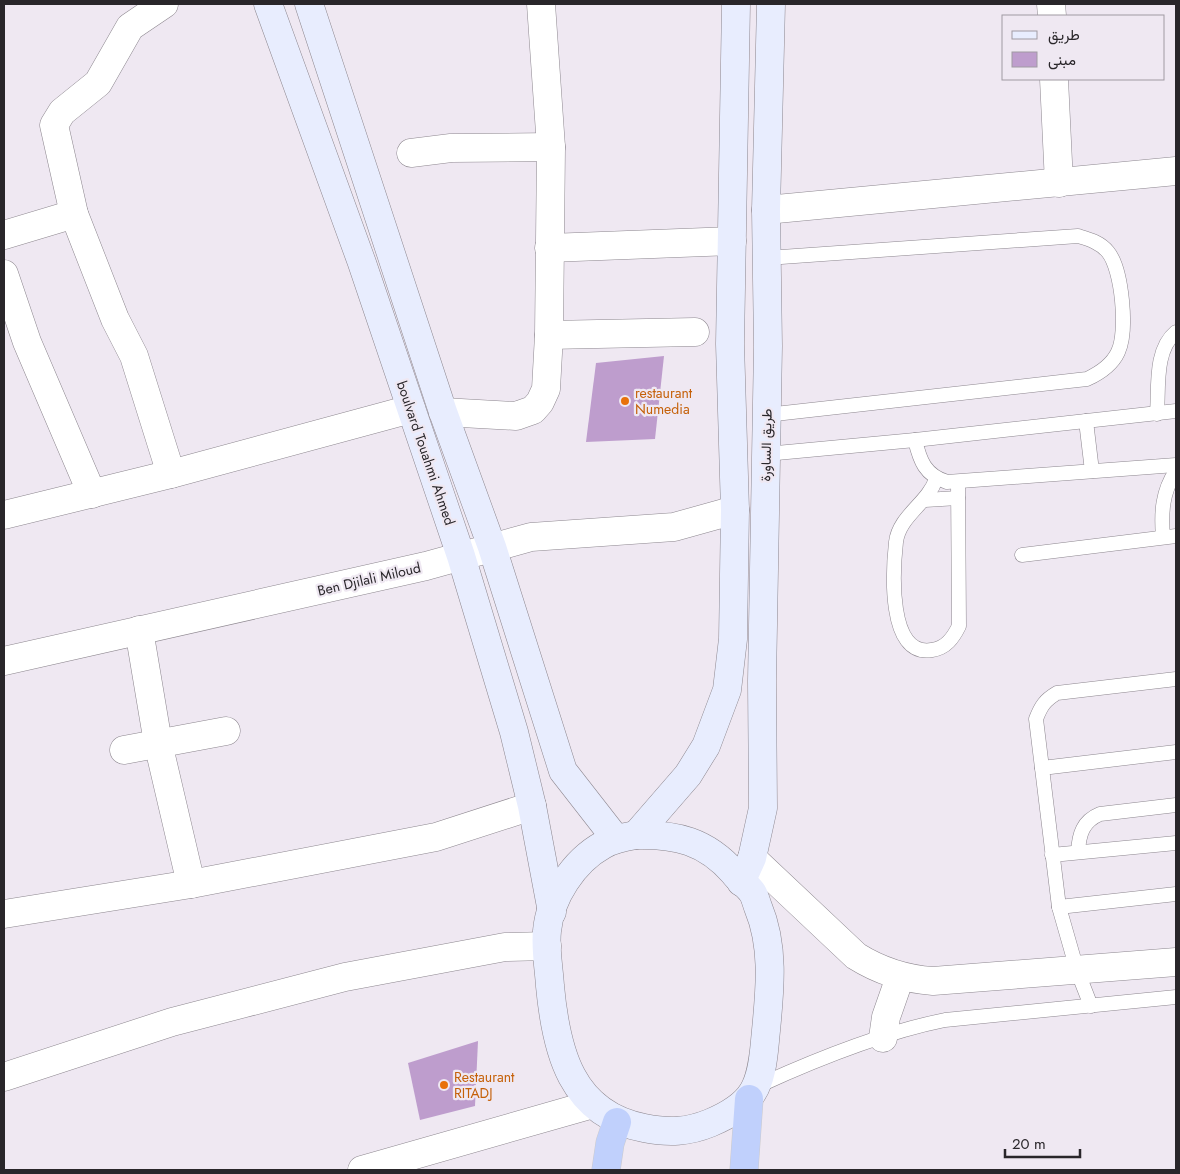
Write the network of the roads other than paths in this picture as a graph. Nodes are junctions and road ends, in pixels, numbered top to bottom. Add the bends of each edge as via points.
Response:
1 (164, 4) edge
2 (268, 4) edge
3 (309, 4) edge
4 (541, 4) edge
5 (736, 4) edge
6 (771, 4) edge
7 (1054, 80) edge
8 (551, 147) junction
9 (411, 153) dead end
10 (1176, 172) edge
11 (1059, 182) junction
12 (766, 210) junction
13 (74, 214) junction
14 (4, 235) edge
15 (732, 241) junction
16 (548, 248) junction
17 (766, 258) junction
18 (4, 274) edge
19 (696, 332) dead end
20 (1176, 332) edge
21 (549, 336) junction
22 (730, 344) junction
23 (768, 346) junction
24 (411, 408) junction
25 (1176, 411) edge
26 (442, 412) junction
27 (1157, 414) junction
28 (766, 415) junction
29 (1086, 421) junction
30 (915, 440) junction
31 (766, 454) junction
32 (1176, 465) edge
33 (1092, 471) junction
34 (1176, 471) edge
35 (171, 474) junction
36 (936, 479) junction
37 (958, 482) junction
38 (92, 494) junction
39 (958, 498) junction
40 (925, 500) junction
41 (735, 510) junction
42 (4, 515) edge
43 (1169, 536) edge
44 (492, 547) junction
45 (1022, 555) dead end
46 (461, 556) junction
47 (140, 630) junction
48 (4, 661) edge
49 (729, 671) junction
50 (1176, 679) edge
51 (762, 681) junction
52 (226, 731) dead end
53 (158, 743) junction
54 (124, 750) dead end
55 (1176, 752) edge
56 (1042, 768) junction
57 (1176, 804) edge
58 (532, 806) junction
59 (626, 837) junction
60 (1176, 843) edge
61 (1078, 852) junction
62 (1052, 855) junction
63 (747, 870) junction
64 (191, 884) junction
65 (1176, 894) edge
66 (1059, 907) junction
67 (552, 912) junction
68 (4, 914) edge
69 (547, 946) junction
70 (1176, 962) edge
71 (1077, 970) junction
72 (900, 977) junction
73 (1176, 997) edge
74 (1091, 1006) junction
75 (883, 1038) junction
76 (4, 1077) edge
77 (754, 1092) junction
78 (593, 1104) junction
79 (617, 1122) junction
80 (362, 1170) edge
81 (606, 1170) edge
82 (744, 1170) edge

1 - 13 street via 130,27 98,83 62,112 54,125
2 - 24 main road, boulvard Touahmi Ahmed
3 - 26 main road
4 - 8 street
5 - 15 main road
6 - 12 main road, طريق الساورة
7 - 11 street
8 - 9 street via 451,148
8 - 16 street
10 - 11 street
11 - 12 street
12 - 17 main road, طريق الساورة
13 - 14 street
13 - 35 street via 115,319 134,356
15 - 16 street
15 - 22 main road
16 - 21 street
17 - 23 main road, طريق الساورة
17 - 28 lane via 1078,236 1094,241 1107,251 1116,265 1123,326 1122,339 1114,358 1100,373 1087,378
18 - 38 street via 27,342
19 - 21 street
20 - 27 lane via 1165,346 1160,360
21 - 26 street via 546,390 533,410 516,416
22 - 23 main road
22 - 41 main road
23 - 28 main road, طريق الساورة
24 - 35 street
24 - 46 main road, boulvard Touahmi Ahmed
25 - 27 lane
26 - 44 main road
27 - 29 lane
28 - 31 main road, طريق الساورة
29 - 30 lane
29 - 33 lane
30 - 31 lane
30 - 36 lane via 921,464
31 - 51 main road, طريق الساورة
32 - 33 lane
33 - 37 lane
34 - 43 lane via 1164,496 1161,514
35 - 38 street
36 - 37 lane
36 - 40 lane
37 - 39 lane
38 - 42 street
39 - 40 lane
39 - 40 lane via 959,626 948,643 931,651 915,648 899,630 894,565 899,531
41 - 44 street, Ben Djilali Miloud via 674,527 531,537
41 - 49 main road via 733,639
43 - 45 lane
44 - 46 street, Ben Djilali Miloud
44 - 59 main road via 563,771
46 - 47 street, Ben Djilali Miloud
46 - 58 main road, boulvard Touahmi Ahmed via 514,732
47 - 48 street, Ben Djilali Miloud
47 - 53 street
49 - 51 main road
49 - 59 main road via 726,690 706,746 688,775
50 - 56 lane via 1068,691 1047,699 1036,719
51 - 63 main road, طريق الساورة via 763,808
52 - 53 street
53 - 54 street
53 - 64 street
55 - 56 lane
56 - 62 lane
57 - 61 lane via 1093,817 1083,828
58 - 64 street via 436,837
58 - 67 main road, boulvard Touahmi Ahmed
59 - 63 main road via 666,835 686,839 727,865
59 - 67 main road via 587,856 573,871
60 - 61 lane
61 - 62 lane
62 - 66 lane
63 - 72 street via 856,956
63 - 77 main road via 769,946 763,1058
64 - 68 street
65 - 66 lane
66 - 71 lane
67 - 69 main road via 546,931
69 - 76 street via 505,947 345,977 172,1022
69 - 78 main road via 554,1020 562,1057 570,1075
70 - 71 street
71 - 72 street via 933,981
71 - 74 lane
72 - 75 street via 886,1017
73 - 74 lane
74 - 75 lane via 945,1020
75 - 77 lane via 807,1064
77 - 79 main road via 716,1120 695,1129 656,1131
77 - 82 highway
78 - 79 main road
78 - 80 street
79 - 81 highway

